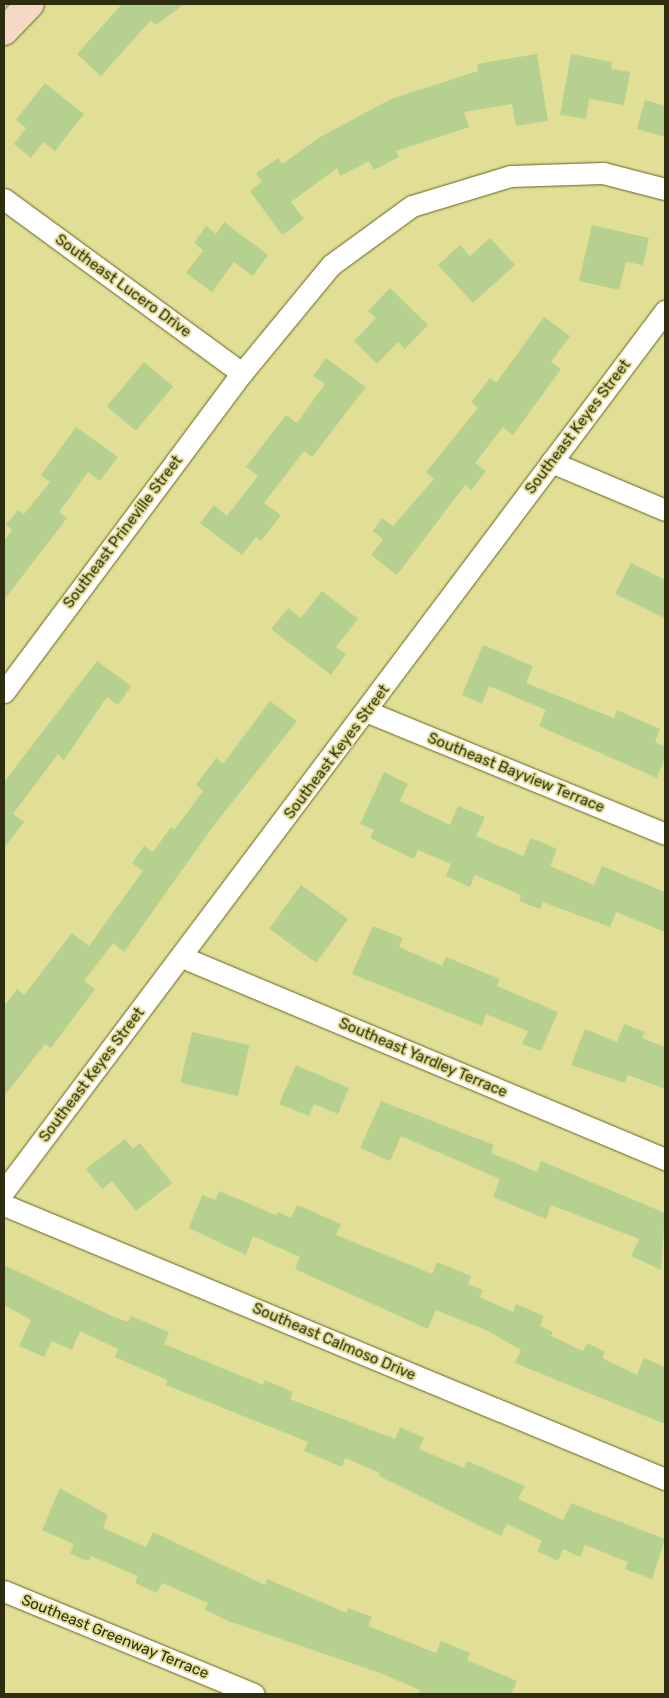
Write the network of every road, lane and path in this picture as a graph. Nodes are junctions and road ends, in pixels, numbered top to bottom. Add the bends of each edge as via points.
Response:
1 (30, 4) edge
2 (4, 31) edge
3 (665, 189) edge
4 (4, 199) edge
5 (665, 311) edge
6 (242, 373) junction
7 (551, 462) junction
8 (665, 510) edge
9 (4, 692) edge
10 (368, 712) junction
11 (665, 834) edge
12 (182, 957) junction
13 (665, 1160) edge
14 (4, 1190) edge
15 (4, 1205) edge
16 (665, 1479) edge
17 (4, 1591) edge
18 (254, 1694) edge

1 - 2 street
3 - 6 street, Southeast Prineville Street via 603,173 510,176 412,206 331,265
4 - 6 street, Southeast Lucero Drive
5 - 7 street, Southeast Keyes Street
6 - 9 street, Southeast Prineville Street
7 - 8 street
7 - 10 street, Southeast Keyes Street
10 - 11 street, Southeast Bayview Terrace
10 - 12 street, Southeast Keyes Street
12 - 13 street, Southeast Yardley Terrace
12 - 14 street, Southeast Keyes Street
15 - 16 street, Southeast Calmoso Drive
17 - 18 street, Southeast Greenway Terrace

